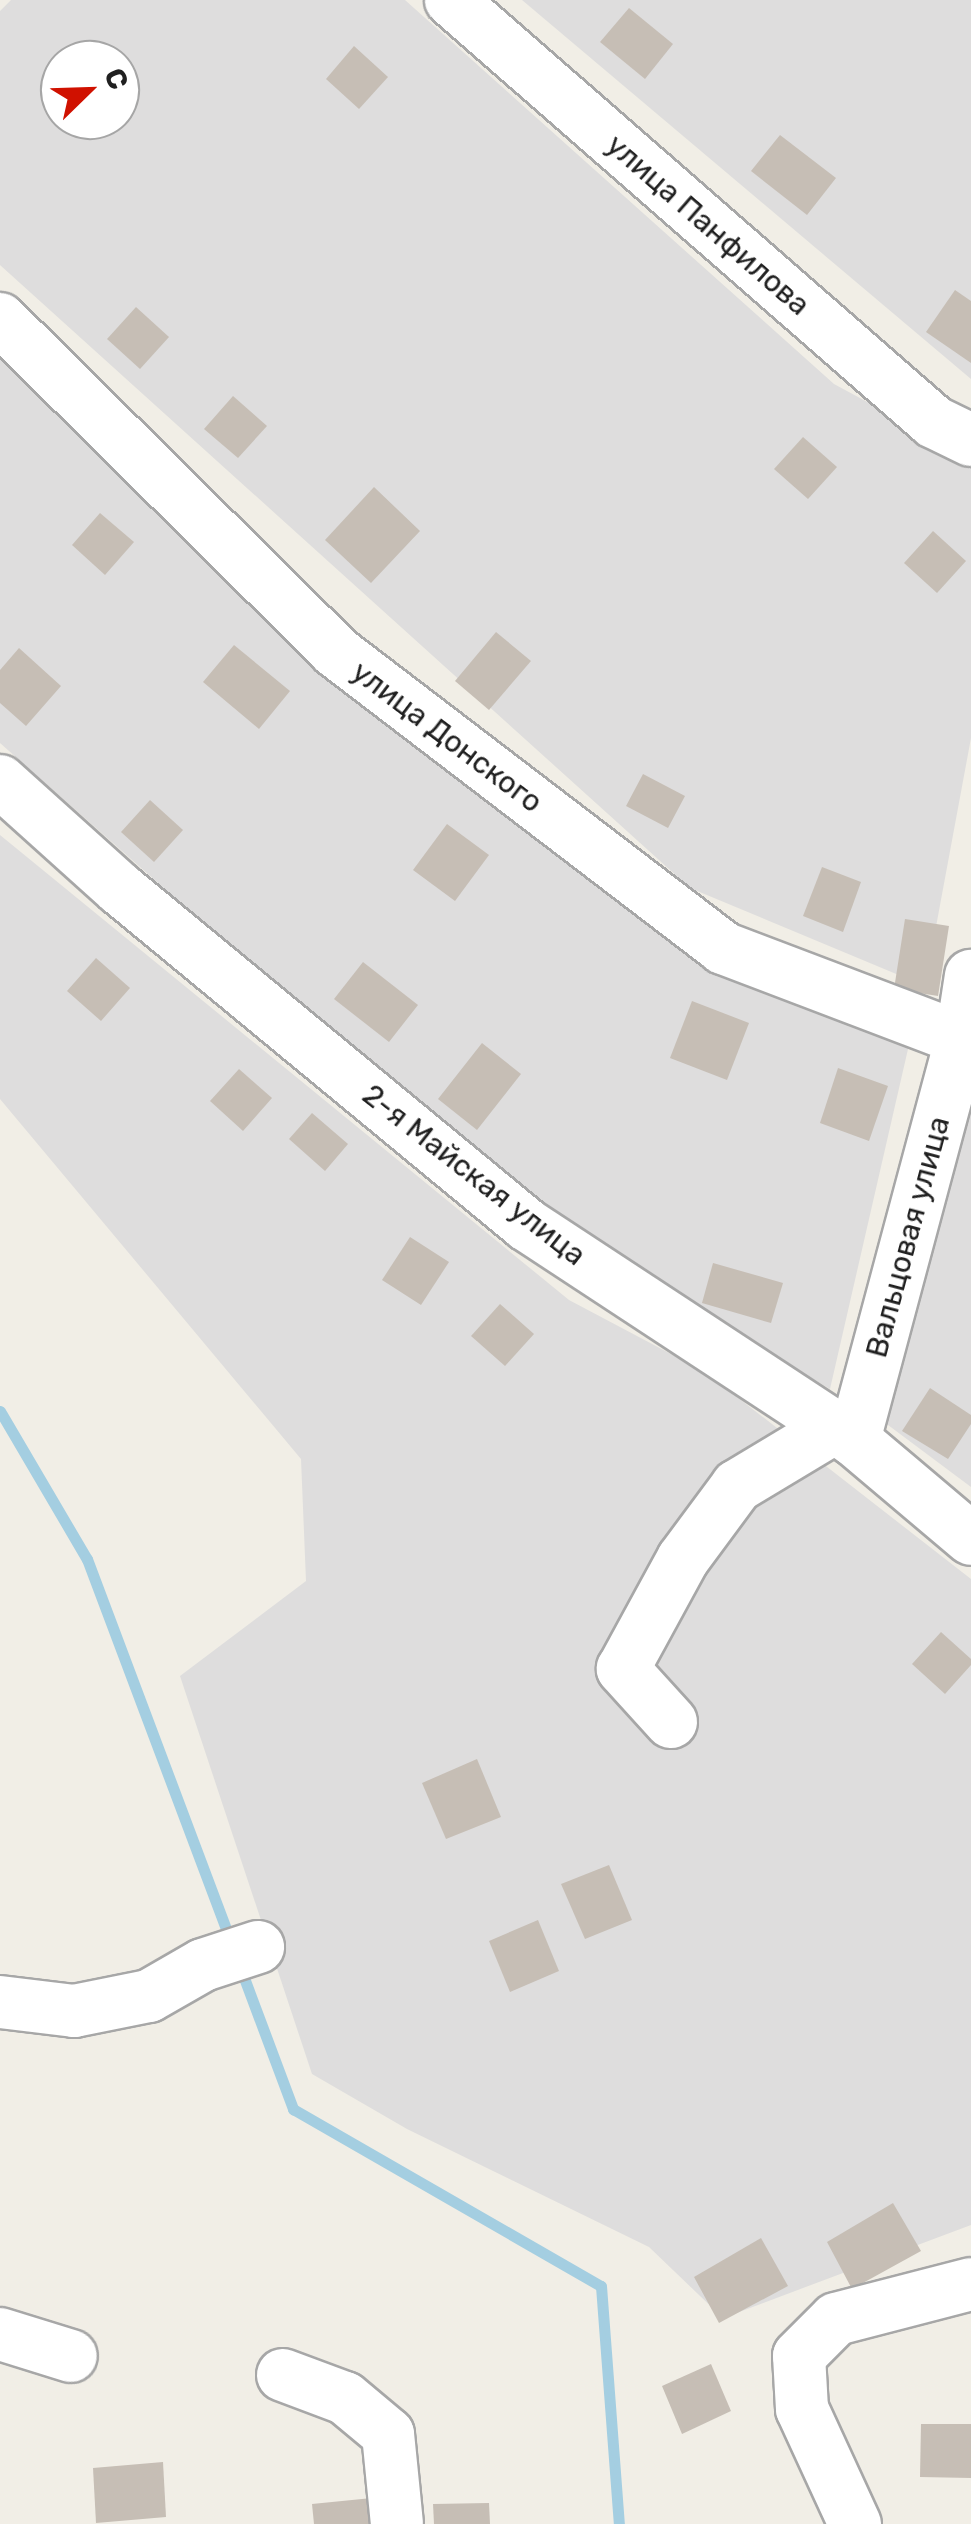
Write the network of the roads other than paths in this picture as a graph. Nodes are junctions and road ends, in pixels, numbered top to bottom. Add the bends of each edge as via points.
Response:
1 (451, 0) edge
2 (0, 319) edge
3 (971, 440) edge
4 (0, 781) edge
5 (971, 976) edge
6 (966, 1042) edge
7 (845, 1433) junction
8 (971, 1539) edge
9 (671, 1722) dead end
10 (258, 1947) dead end
11 (0, 2002) edge
12 (971, 2284) edge
13 (0, 2334) edge
14 (71, 2356) dead end
15 (283, 2375) dead end
16 (398, 2524) edge
17 (854, 2524) edge

1 - 3 street, улица Панфилова via 934,422
2 - 6 street, улица Донского via 335,651 723,948
4 - 7 street, 2-я Майская улица via 120,889 527,1224
5 - 6 street, Вальцовая улица
6 - 7 street, Вальцовая улица
7 - 8 street, 2-я Майская улица
7 - 9 street via 737,1486 683,1559 622,1669
10 - 11 street via 203,1965 149,1996 74,2011
12 - 17 street via 836,2318 799,2356 802,2408
13 - 14 street
15 - 16 street via 345,2398 388,2434

